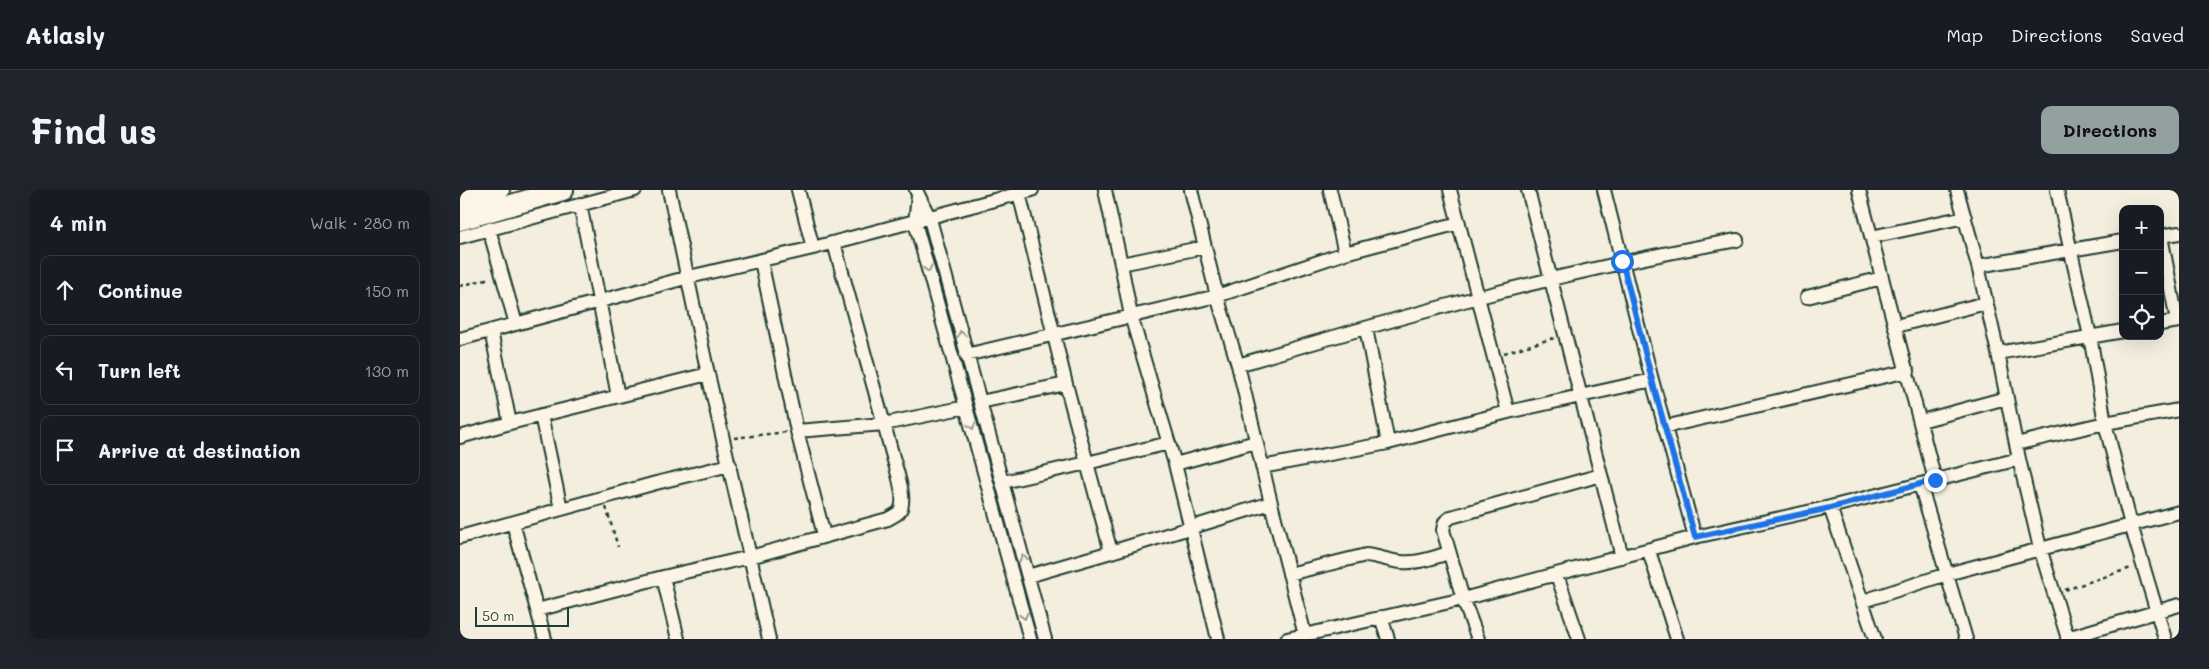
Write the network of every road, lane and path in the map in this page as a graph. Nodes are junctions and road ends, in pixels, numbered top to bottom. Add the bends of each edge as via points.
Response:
1 (500, 190) edge
2 (563, 190) edge
3 (635, 190) edge
4 (669, 190) edge
5 (798, 190) edge
6 (1032, 190) edge
7 (1105, 190) edge
8 (1191, 190) edge
9 (1450, 190) edge
10 (1528, 190) edge
11 (1604, 190) edge
12 (1860, 190) edge
13 (1957, 190) edge
14 (2057, 190) edge
15 (1334, 191) edge
16 (917, 193) edge
17 (1019, 193) junction
18 (460, 201) edge
19 (580, 204) junction
20 (1965, 217) junction
21 (930, 218) junction
22 (460, 220) edge
23 (915, 222) junction
24 (1459, 223) junction
25 (489, 229) junction
26 (2179, 233) edge
27 (2164, 236) edge
28 (460, 237) edge
29 (1871, 237) junction
30 (1736, 240) dead end
31 (2119, 242) edge
32 (834, 243) junction
33 (1205, 247) junction
34 (814, 248) junction
35 (2070, 249) junction
36 (2164, 250) edge
37 (1345, 253) junction
38 (761, 261) junction
39 (1622, 261) junction
40 (1121, 264) junction
41 (1978, 266) junction
42 (501, 276) junction
43 (689, 277) junction
44 (1882, 278) junction
45 (1551, 279) junction
46 (460, 286) edge
47 (1217, 296) junction
48 (1807, 297) dead end
49 (1478, 299) junction
50 (600, 301) junction
51 (1986, 303) junction
52 (1131, 316) junction
53 (2178, 321) edge
54 (2164, 323) edge
55 (516, 324) junction
56 (1896, 326) junction
57 (1366, 328) junction
58 (491, 331) junction
59 (2119, 332) edge
60 (1054, 335) junction
61 (1565, 335) junction
62 (2090, 336) junction
63 (460, 339) edge
64 (1998, 353) junction
65 (966, 355) junction
66 (1494, 357) junction
67 (1238, 365) junction
68 (1908, 371) junction
69 (708, 374) junction
70 (1652, 380) junction
71 (1066, 384) junction
72 (1580, 394) junction
73 (618, 396) junction
74 (2006, 398) junction
75 (980, 402) junction
76 (966, 408) junction
77 (2179, 410) edge
78 (1508, 412) junction
79 (541, 415) junction
80 (1921, 420) junction
81 (510, 423) junction
82 (2105, 423) junction
83 (884, 424) junction
84 (1664, 427) junction
85 (797, 431) junction
86 (460, 437) edge
87 (725, 439) junction
88 (1256, 442) junction
89 (1169, 443) junction
90 (1388, 443) junction
91 (2016, 444) junction
92 (2018, 459) junction
93 (1087, 464) junction
94 (1175, 464) junction
95 (730, 465) junction
96 (1262, 467) junction
97 (1601, 475) junction
98 (1935, 480) junction
99 (1003, 482) junction
100 (1920, 484) junction
101 (604, 497) junction
102 (1271, 503) junction
103 (1830, 508) junction
104 (561, 509) junction
105 (2179, 512) edge
106 (513, 522) junction
107 (2131, 525) junction
108 (1191, 528) junction
109 (824, 535) junction
110 (460, 537) edge
111 (1695, 537) junction
112 (618, 547) dead end
113 (2040, 548) junction
114 (1649, 551) junction
115 (1112, 552) junction
116 (1449, 553) junction
117 (750, 557) junction
118 (1622, 557) junction
119 (2144, 564) junction
120 (1289, 574) junction
121 (1947, 574) junction
122 (1556, 575) junction
123 (1028, 576) junction
124 (663, 578) junction
125 (2054, 593) junction
126 (1464, 599) junction
127 (1863, 601) junction
128 (2179, 606) edge
129 (537, 610) junction
130 (2158, 610) junction
131 (1381, 617) junction
132 (1305, 635) junction
133 (545, 639) edge
134 (678, 639) edge
135 (770, 639) edge
136 (1030, 639) edge
137 (1044, 639) edge
138 (1218, 639) edge
139 (1287, 639) edge
140 (1388, 639) edge
141 (1478, 639) edge
142 (1579, 639) edge
143 (1677, 639) edge
144 (1875, 639) edge
145 (1966, 639) edge
146 (2068, 639) edge
147 (2165, 639) edge

1 - 18 highway
2 - 22 highway
3 - 19 street
4 - 43 street
5 - 34 street
6 - 17 street
7 - 40 street
8 - 33 street
9 - 24 street
10 - 45 street
11 - 39 street
12 - 29 street
13 - 20 street
14 - 35 street
15 - 37 street
16 - 21 street
16 - 23 street
17 - 21 street
17 - 60 street
19 - 25 street
19 - 50 street
20 - 29 street
20 - 41 street
21 - 23 street
65 -> 21 street
23 - 32 street
23 -> 76 street
24 - 37 street
24 - 49 street
25 - 28 street
25 - 42 street
26 - 27 street
29 - 44 street
30 - 39 street
31 - 35 street
32 - 34 street
32 - 83 street
33 - 40 street
33 - 47 street
34 - 38 street
35 - 41 street
35 - 62 street
36 - 53 street
37 - 47 street
38 - 43 street
38 - 85 street
39 - 45 street
39 - 70 street
40 - 52 street
41 - 51 street
42 - 46 path
42 - 55 street
43 - 50 street
43 - 69 street
44 - 48 street
44 - 56 street
45 - 49 street
45 - 61 street
47 - 52 street
47 - 67 street
49 - 57 street
49 - 66 street
50 - 55 street
50 - 73 street
51 - 56 street
51 - 64 street
52 - 60 street
52 - 89 street
53 - 54 street
55 - 58 street
56 - 68 street
57 - 67 street
57 - 90 street
58 - 63 street
58 - 81 street
59 - 62 street
60 - 65 street
60 - 71 street
61 - 66 path
61 - 72 street
62 - 64 street
62 - 82 street
64 - 74 street
65 - 75 street
66 - 78 street
67 - 88 street
68 - 80 street
68 - 84 street
69 - 73 street
69 - 87 street
70 - 72 street
70 - 84 street
71 - 75 street
71 - 93 street
72 - 78 street
72 - 97 street
73 - 79 street
74 - 80 street
74 - 91 street
75 - 99 street
76 - 83 street
76 -> 136 street
77 - 82 street
78 - 90 street
79 - 81 street
79 - 104 street
80 - 98 street
81 - 86 street
82 - 91 street
82 - 107 street
83 - 85 street
83 - 109 street via 902,499 899,512 888,519
84 - 111 street
85 - 87 path
85 - 109 street
87 - 95 street
88 - 94 street
88 - 96 street
89 - 93 street
89 - 94 street
90 - 96 street
91 - 92 street
92 - 98 street
92 - 113 street
93 - 99 street
93 - 115 street
94 - 108 street
95 - 101 street
95 - 117 street
96 - 102 street
97 - 116 street via 1451,516 1443,530
97 - 118 street
98 - 100 street
123 -> 99 street
100 - 103 street
100 - 121 street
101 - 104 street
101 - 112 path
102 - 108 street
102 - 120 street
103 - 111 street
103 - 127 street
104 - 106 street
105 - 107 street
106 - 110 street
106 - 129 street
107 - 113 street
107 - 119 street
108 - 115 street
108 - 138 street
109 - 117 street
111 - 114 street
113 - 121 street
113 - 125 street
114 - 118 street
114 - 143 street
115 - 123 street
116 - 120 street via 1414,562 1366,555
116 - 126 street
117 - 124 street
117 - 135 street
118 - 122 street
119 - 125 path
119 - 130 street
120 - 132 street
121 - 127 street
121 - 145 street
122 - 126 street
122 - 142 street
123 - 137 street
124 - 129 street
124 - 134 street
125 - 146 street
126 - 131 street
126 - 141 street
127 - 144 street
128 - 130 street
129 - 133 street
130 - 146 street
130 - 147 street
131 - 132 street
131 - 140 street
132 - 139 street

